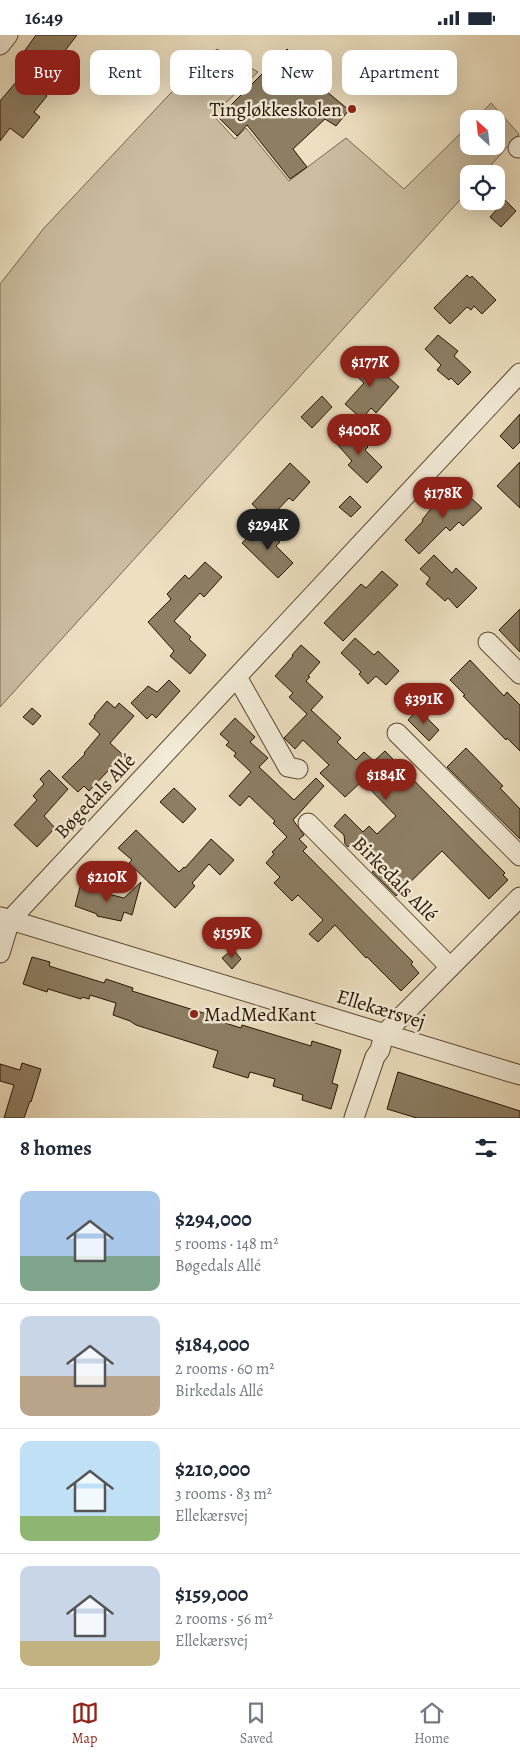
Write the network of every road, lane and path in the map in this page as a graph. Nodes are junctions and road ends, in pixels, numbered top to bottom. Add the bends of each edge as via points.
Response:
1 (8, 35) edge
2 (0, 45) edge
3 (520, 373) edge
4 (488, 642) dead end
5 (520, 674) edge
6 (237, 677) junction
7 (397, 733) dead end
8 (298, 769) dead end
9 (308, 823) dead end
10 (520, 857) edge
11 (520, 897) edge
12 (5, 918) edge
13 (0, 953) edge
14 (450, 967) junction
15 (384, 1034) junction
16 (520, 1075) edge
17 (354, 1118) edge

1 - 2 street
3 - 6 street, Bøgedals Allé
4 - 5 street
6 - 8 street via 288,767
6 - 12 street, Bøgedals Allé
7 - 10 street
9 - 14 street, Birkedals Allé
11 - 14 street
12 - 13 street, Bøgedals Allé
12 - 15 street, Ellekærsvej
14 - 15 street
15 - 16 street, Ellekærsvej
15 - 17 street

